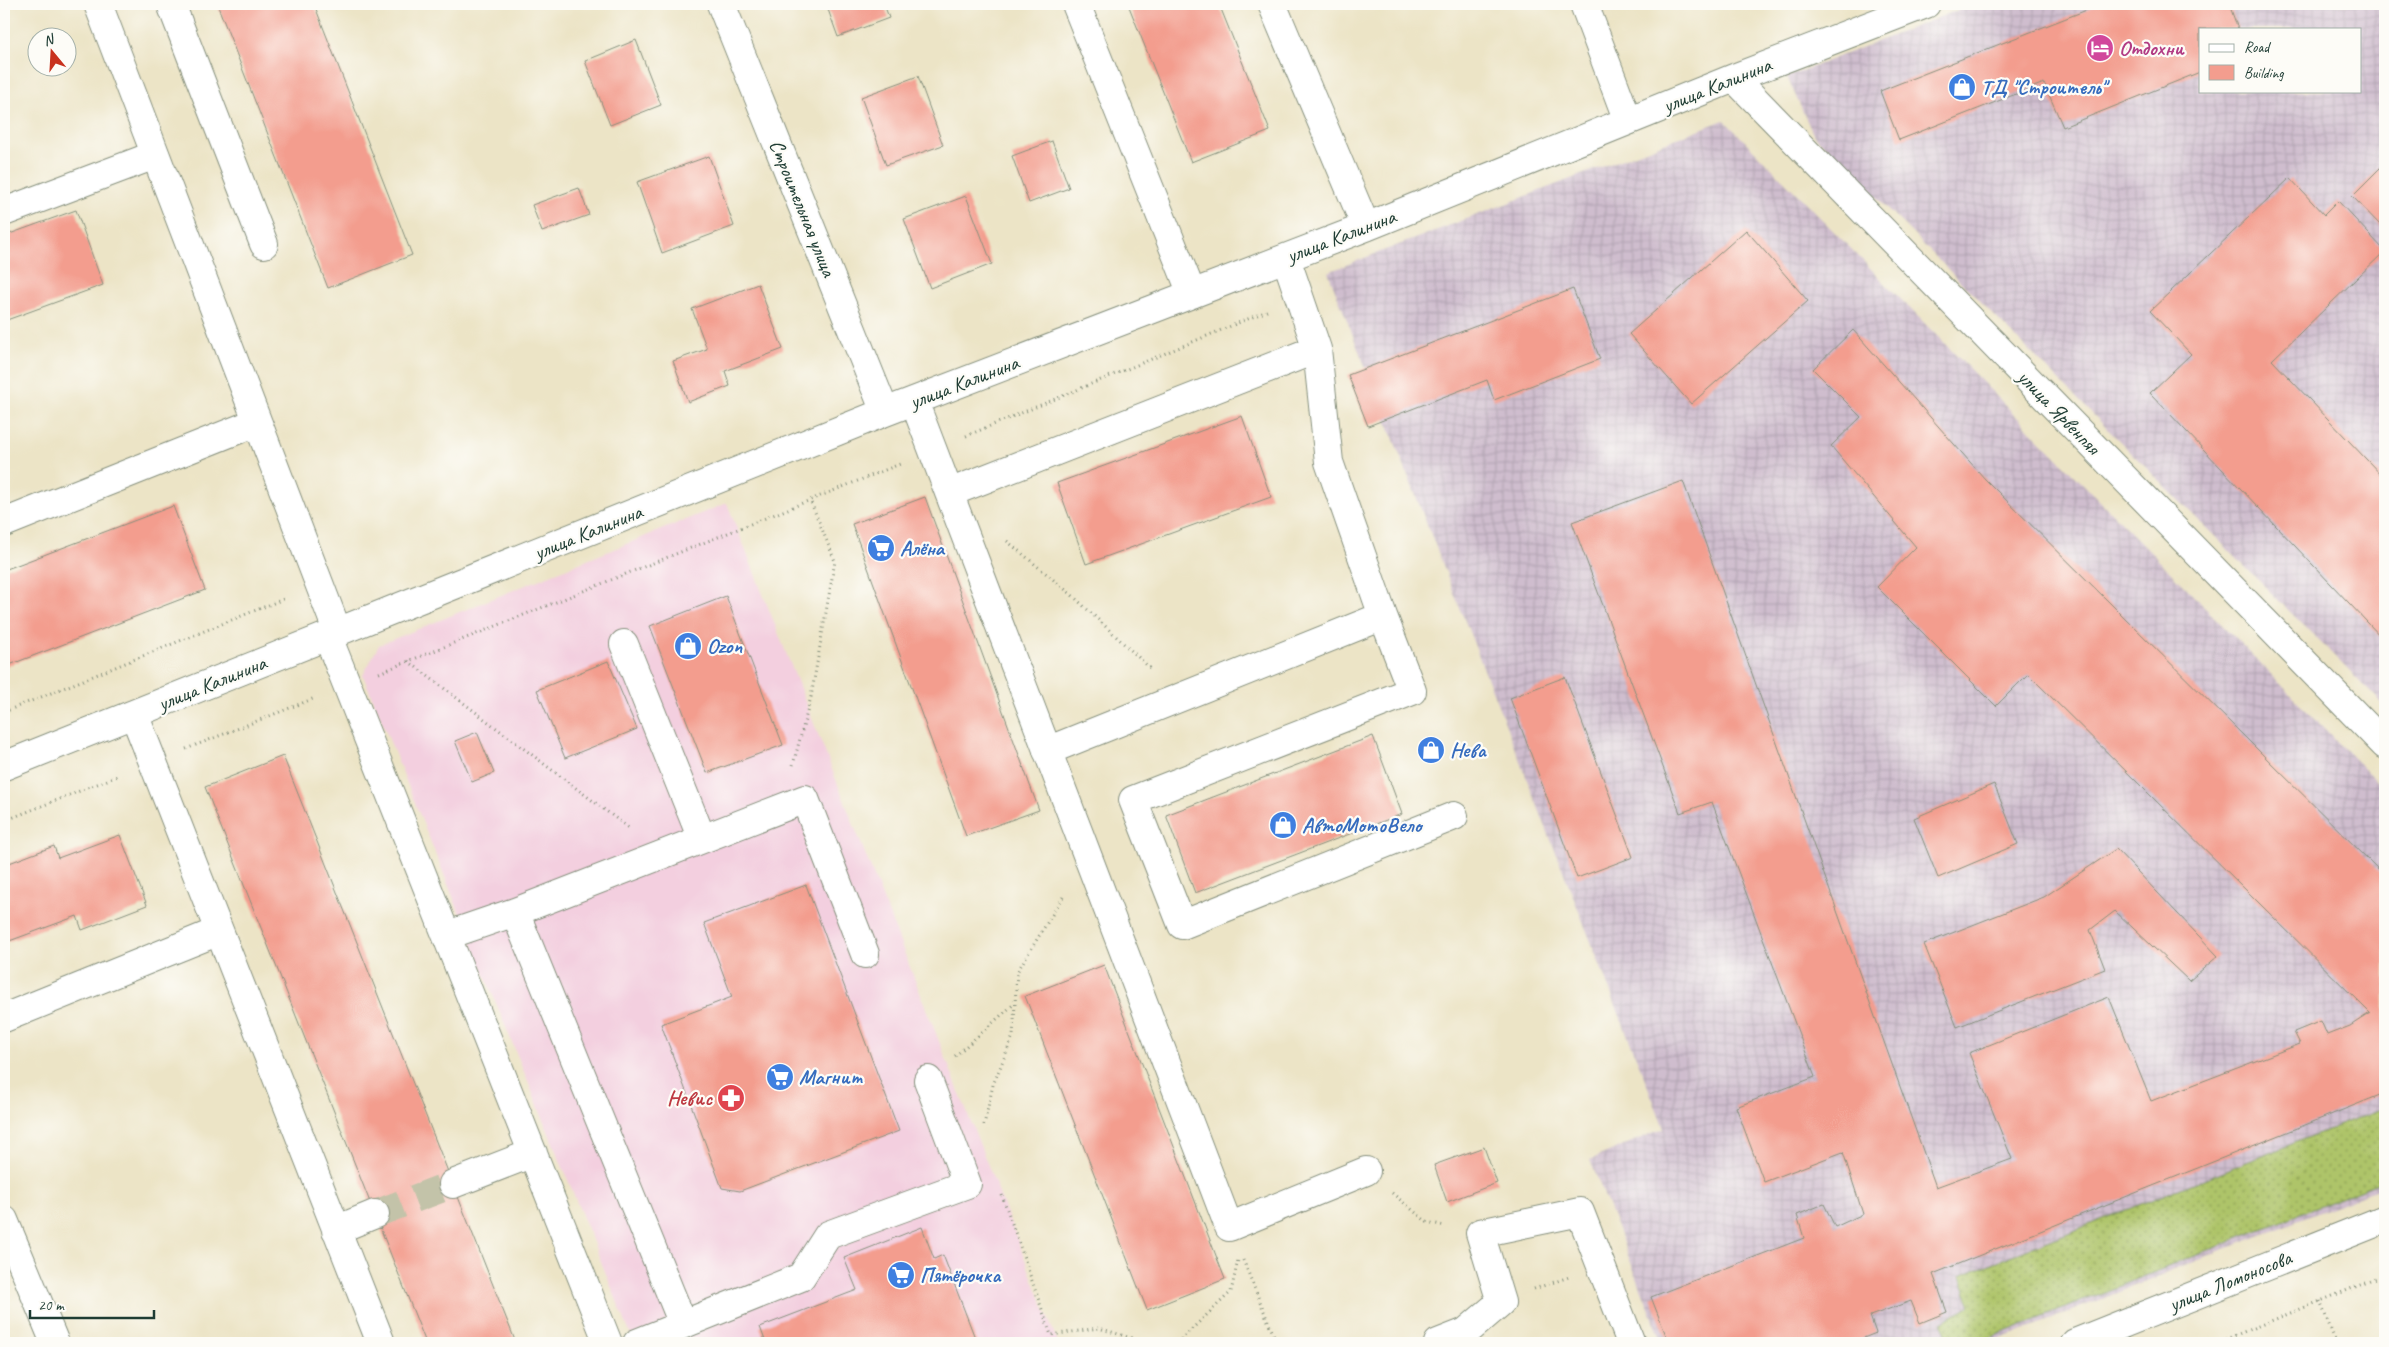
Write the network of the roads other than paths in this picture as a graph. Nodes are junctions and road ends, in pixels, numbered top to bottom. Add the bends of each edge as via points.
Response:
1 (98, 4) edge
2 (171, 4) edge
3 (721, 4) edge
4 (1076, 4) edge
5 (1272, 4) edge
6 (1584, 4) edge
7 (1926, 4) edge
8 (1734, 78) junction
9 (1628, 121) junction
10 (155, 155) junction
11 (4, 212) edge
12 (1366, 227) junction
13 (264, 244) dead end
14 (1286, 258) junction
15 (1192, 294) junction
16 (1317, 349) junction
17 (914, 401) junction
18 (885, 412) junction
19 (257, 422) junction
20 (949, 493) junction
21 (4, 523) edge
22 (1383, 616) junction
23 (333, 635) junction
24 (624, 644) dead end
25 (134, 714) junction
26 (2385, 745) edge
27 (1047, 751) junction
28 (4, 766) edge
29 (1454, 816) dead end
30 (702, 839) junction
31 (515, 912) junction
32 (219, 931) junction
33 (448, 935) junction
34 (865, 954) dead end
35 (4, 1018) edge
36 (928, 1080) road end
37 (533, 1153) junction
38 (1366, 1171) road end
39 (453, 1184) tunnel mouth
40 (375, 1214) tunnel mouth
41 (4, 1220) edge
42 (2385, 1222) edge
43 (336, 1230) junction
44 (683, 1324) junction
45 (55, 1343) edge
46 (381, 1343) edge
47 (608, 1343) edge
48 (637, 1343) edge
49 (1438, 1343) edge
50 (1631, 1343) edge
51 (2075, 1343) edge

1 - 10 street
2 - 13 street
3 - 18 street, Строительная улица
4 - 15 street
5 - 12 street
6 - 9 street
7 - 8 street, улица Калинина
8 - 9 street, улица Калинина
8 - 26 street, улица Ярвенпяя
9 - 12 street, улица Калинина
10 - 11 street
10 - 19 street
12 - 14 street, улица Калинина
14 - 15 street, улица Калинина
14 - 16 street
15 - 17 street, улица Калинина
16 - 20 street
16 - 22 street via 1328,462
17 - 18 street, улица Калинина
17 - 20 street
18 - 23 street, улица Калинина
19 - 21 street
19 - 23 street via 319,584
20 - 27 street
22 - 27 street
22 - 29 street via 1412,691 1133,800 1182,924
23 - 25 street, улица Калинина
23 - 33 street via 347,686
24 - 30 street
25 - 28 street, улица Калинина
25 - 32 street
27 - 38 street via 1229,1227
30 - 31 street
30 - 34 street via 805,799
31 - 33 street
31 - 44 street
32 - 35 street
32 - 43 street
33 - 37 street
36 - 44 street via 967,1184 828,1235 800,1277
37 - 39 street
37 - 47 street
40 - 43 street
41 - 45 street
42 - 51 street, улица Ломоносова
43 - 46 street
44 - 48 street
49 - 50 street via 1466,1332 1501,1302 1480,1233 1580,1212

